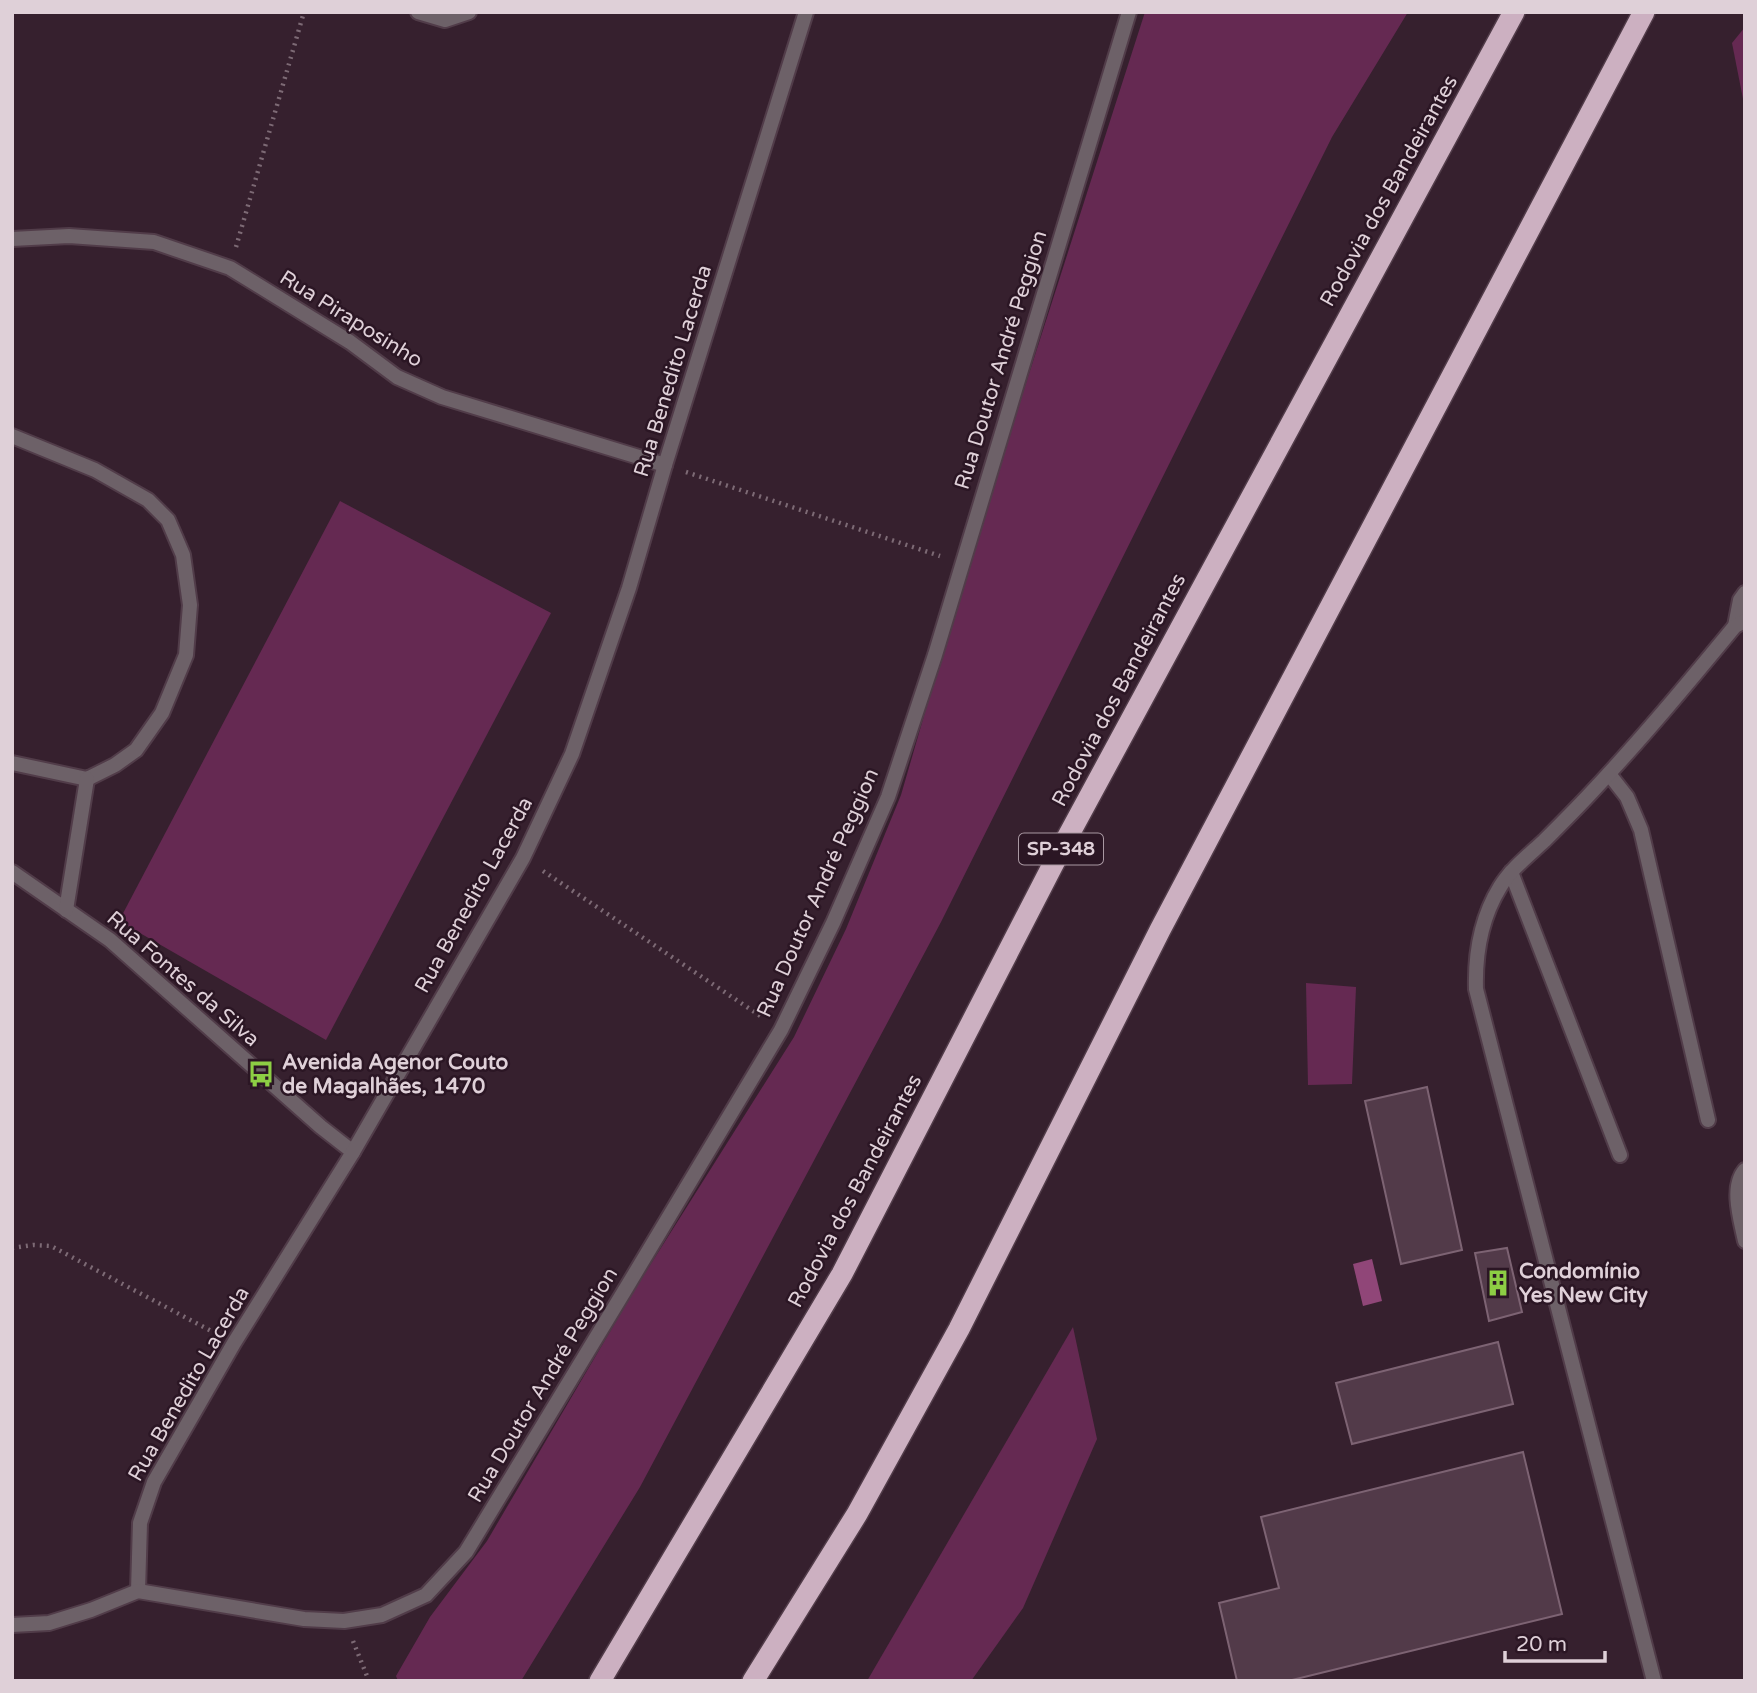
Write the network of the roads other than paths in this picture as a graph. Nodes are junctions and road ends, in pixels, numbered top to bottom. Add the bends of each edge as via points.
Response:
1 (418, 12) edge
2 (469, 12) edge
3 (806, 12) edge
4 (1129, 12) edge
5 (1514, 12) edge
6 (1644, 12) edge
7 (12, 239) edge
8 (12, 436) edge
9 (665, 465) junction
10 (1745, 593) edge
11 (1740, 623) edge
12 (12, 764) edge
13 (1609, 774) junction
14 (88, 779) junction
15 (12, 872) edge
16 (1511, 872) junction
17 (66, 909) junction
18 (1708, 1120) dead end
19 (353, 1152) junction
20 (1620, 1155) dead end
21 (1745, 1170) edge
22 (1745, 1241) edge
23 (138, 1591) junction
24 (12, 1625) edge
25 (600, 1681) edge
26 (753, 1681) edge
27 (1654, 1681) edge

1 - 2 street via 445,20
3 - 9 street, Rua Benedito Lacerda
4 - 23 street, Rua Doutor André Peggion via 888,797 781,1030 466,1552 426,1595 382,1615 344,1621 304,1619
5 - 25 highway, Rodovia dos Bandeirantes / SP-348 via 1067,838 842,1274
6 - 26 highway via 1160,930 959,1329 857,1514
7 - 9 street, Rua Piraposinho via 69,236 154,242 230,268 419,387
8 - 14 street via 95,470 148,500 168,520 183,555 190,605 186,655 162,713 136,750
9 - 19 street, Rua Benedito Lacerda via 572,754 523,858
10 - 11 street via 1740,600
11 - 13 street
12 - 14 street
13 - 16 street
13 - 18 street via 1627,797 1641,830
14 - 17 street
15 - 17 street, Rua Fontes da Silva
16 - 20 street
16 - 27 street via 1484,923 1475,967 1476,989
17 - 19 street, Rua Fontes da Silva via 110,940
19 - 23 street, Rua Benedito Lacerda via 233,1343 154,1482 140,1523
21 - 22 street via 1737,1193
23 - 24 street via 49,1623

